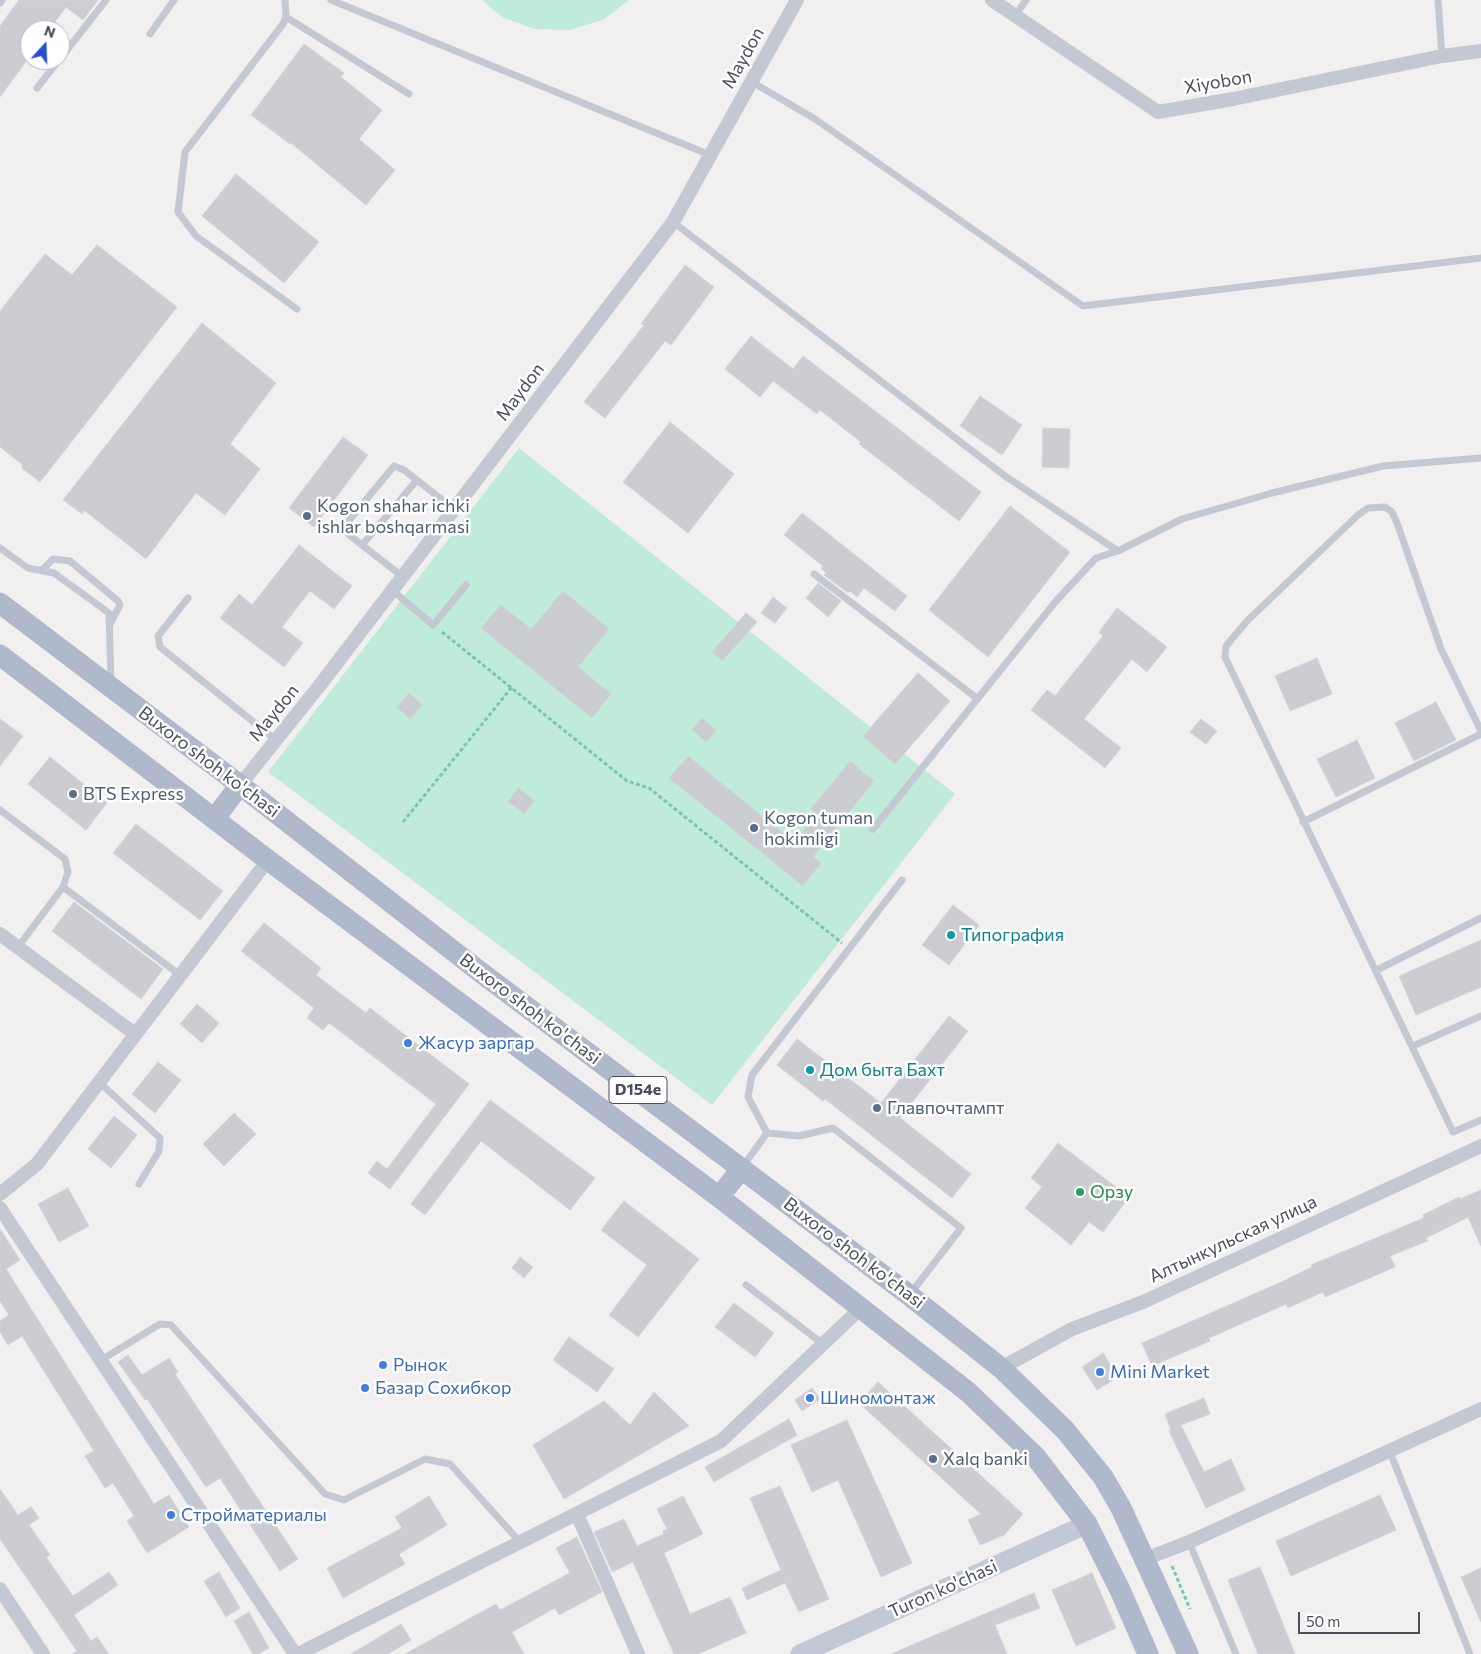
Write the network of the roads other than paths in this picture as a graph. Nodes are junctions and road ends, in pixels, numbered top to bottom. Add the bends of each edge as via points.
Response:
1 (106, 0) edge
2 (174, 0) edge
3 (285, 0) edge
4 (331, 0) edge
5 (797, 0) edge
6 (992, 0) edge
7 (1026, 0) edge
8 (1438, 0) edge
9 (1015, 16) junction
10 (286, 17) junction
11 (150, 34) dead end
12 (70, 45) edge
13 (1481, 51) edge
14 (1442, 56) junction
15 (51, 70) edge
16 (752, 82) junction
17 (37, 88) dead end
18 (409, 94) dead end
19 (710, 155) junction
20 (673, 222) junction
21 (1481, 258) edge
22 (297, 309) dead end
23 (1481, 458) edge
24 (417, 480) junction
25 (454, 509) junction
26 (362, 545) junction
27 (0, 548) edge
28 (1118, 551) junction
29 (42, 570) junction
30 (814, 574) dead end
31 (403, 577) junction
32 (466, 585) dead end
33 (392, 590) junction
34 (188, 598) dead end
35 (0, 603) edge
36 (110, 624) junction
37 (0, 654) edge
38 (111, 687) junction
39 (978, 699) junction
40 (1481, 733) edge
41 (276, 740) junction
42 (240, 785) junction
43 (0, 810) edge
44 (215, 818) junction
45 (1303, 822) junction
46 (874, 829) dead end
47 (268, 860) junction
48 (902, 880) dead end
49 (63, 887) junction
50 (1481, 918) edge
51 (0, 934) edge
52 (18, 947) junction
53 (1377, 970) junction
54 (180, 974) junction
55 (1481, 1016) edge
56 (135, 1034) junction
57 (1413, 1046) junction
58 (99, 1082) junction
59 (1481, 1120) edge
60 (767, 1133) junction
61 (1481, 1146) edge
62 (742, 1168) junction
63 (140, 1184) dead end
64 (0, 1194) edge
65 (719, 1198) junction
66 (0, 1208) edge
67 (746, 1285) dead end
68 (909, 1295) junction
69 (861, 1308) junction
70 (823, 1344) junction
71 (101, 1360) junction
72 (1001, 1368) junction
73 (1481, 1409) edge
74 (1390, 1452) junction
75 (576, 1514) junction
76 (1087, 1524) junction
77 (520, 1542) junction
78 (1189, 1542) junction
79 (1145, 1559) junction
80 (0, 1589) edge
81 (43, 1654) edge
82 (296, 1654) edge
83 (638, 1654) edge
84 (800, 1654) edge
85 (1148, 1654) edge
86 (1188, 1654) edge
87 (1236, 1654) edge
88 (1470, 1654) edge

1 - 12 lane
2 - 11 lane
3 - 10 lane
4 - 19 lane
5 - 16 street, Maydon
6 - 9 street, Xiyobon
7 - 9 lane
8 - 14 lane
9 - 14 street, Xiyobon via 1158,112
10 - 18 lane
10 - 22 lane via 185,152 178,212 196,236
13 - 14 street, Xiyobon
15 - 17 lane
16 - 19 street, Maydon
16 - 21 lane via 814,119 1083,306
19 - 20 street, Maydon
20 - 25 street, Maydon
20 - 28 lane via 1005,476
23 - 28 lane via 1383,466 1272,493 1182,519
24 - 25 lane
24 - 26 lane
24 - 26 lane via 394,466 346,524 348,534
25 - 31 street, Maydon
26 - 31 lane
27 - 29 lane via 28,568
28 - 39 lane via 1096,558 1056,601
29 - 36 lane via 54,573 109,613
29 - 36 lane via 53,558 70,561 120,605
30 - 39 lane
31 - 33 street, Maydon
32 - 33 lane via 433,625
33 - 41 street, Maydon
34 - 41 lane via 158,636 160,647
35 - 38 main road, Buxoro shoh ko'chasi / D154e
36 - 38 lane
37 - 44 main road, D154e
38 - 42 main road, Buxoro shoh ko'chasi / D154e
39 - 46 lane
40 - 45 lane
40 - 45 lane via 1441,649 1392,512 1385,507 1368,508 1247,621 1226,646 1225,657
41 - 42 street, Maydon
42 - 44 main road
42 - 62 main road, Buxoro shoh ko'chasi / D154e via 479,971
43 - 49 lane via 65,859 68,872
44 - 47 main road, D154e
45 - 53 lane
47 - 54 street
47 - 65 main road, D154e
48 - 60 lane via 752,1075 748,1096
49 - 52 lane
49 - 54 lane
50 - 53 lane
51 - 52 street
52 - 56 street
53 - 57 lane
54 - 56 street
55 - 57 lane
56 - 58 street
57 - 59 lane via 1454,1132
58 - 63 lane via 160,1138 159,1151
58 - 64 street via 36,1164
60 - 62 lane
60 - 68 lane via 799,1136 833,1128 961,1228
61 - 72 street, Алтынкульская улица via 1142,1302 1072,1329
62 - 65 main road
62 - 68 main road, Buxoro shoh ko'chasi / D154e
65 - 69 main road, D154e
66 - 71 street
67 - 70 lane
68 - 72 main road, Buxoro shoh ko'chasi / D154e
69 - 70 street
69 - 76 main road, D154e via 991,1412 1035,1456
70 - 75 street via 721,1441
71 - 77 lane via 160,1324 171,1325 325,1494 344,1500 425,1459 450,1464
71 - 82 street
72 - 79 main road, Buxoro shoh ko'chasi / D154e via 1065,1430 1103,1477
73 - 74 street
74 - 78 street
74 - 88 lane
75 - 77 street
75 - 83 street
76 - 84 street, Turon ko'chasi
76 - 85 main road, D154e
77 - 82 street
78 - 79 street
78 - 87 lane
79 - 86 main road, Buxoro shoh ko'chasi / D154e
80 - 81 street

